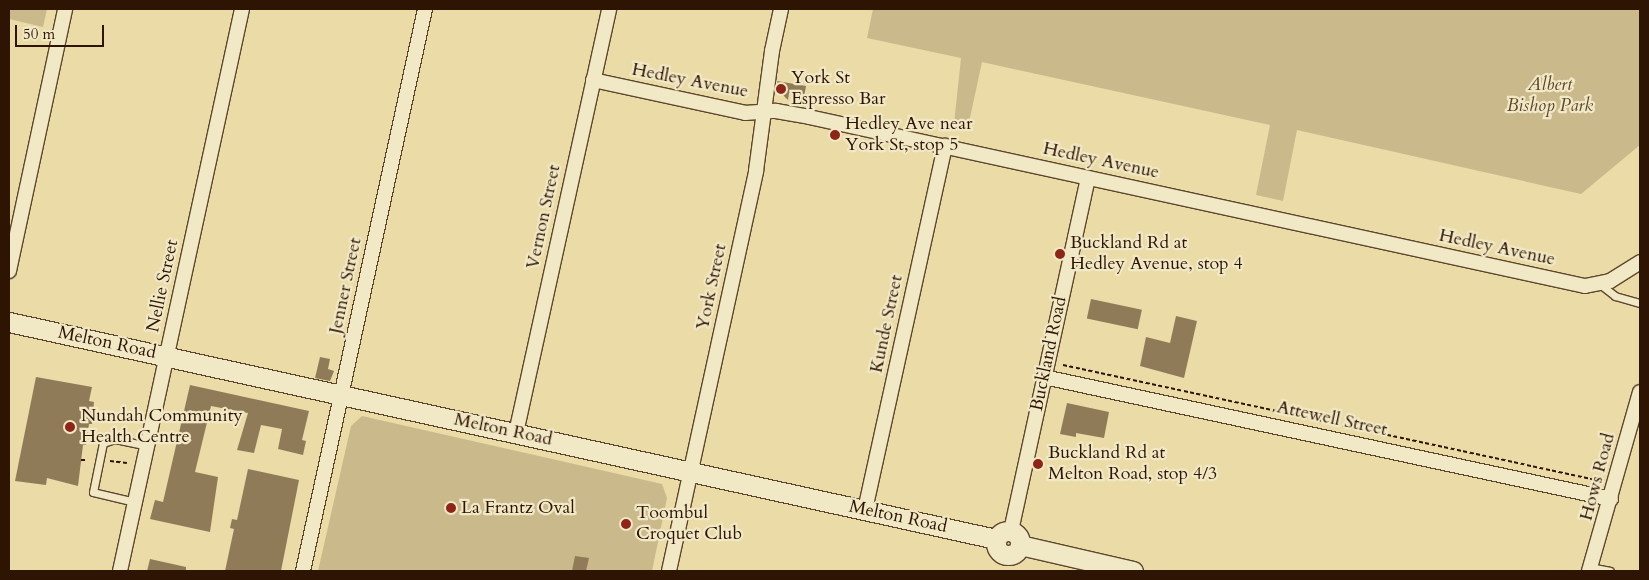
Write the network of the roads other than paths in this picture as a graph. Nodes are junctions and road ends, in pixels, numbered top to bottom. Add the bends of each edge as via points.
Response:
1 (65, 9) edge
2 (242, 9) edge
3 (425, 9) edge
4 (609, 9) edge
5 (781, 9) edge
6 (593, 80) junction
7 (766, 111) junction
8 (945, 146) junction
9 (1088, 178) junction
10 (1640, 262) edge
11 (9, 271) edge
12 (1601, 285) junction
13 (1640, 303) edge
14 (9, 322) edge
15 (166, 356) junction
16 (1044, 376) junction
17 (341, 395) junction
18 (1639, 401) edge
19 (516, 433) junction
20 (147, 446) junction
21 (691, 472) junction
22 (1611, 499) junction
23 (135, 502) junction
24 (865, 510) junction
25 (1007, 548) edge
26 (1590, 569) edge
27 (120, 571) edge
28 (303, 571) edge
29 (669, 571) edge
30 (1133, 571) edge
31 (1610, 571) edge

1 - 11 street
2 - 15 street, Nellie Street
3 - 17 street, Jenner Street
4 - 6 street, Vernon Street
5 - 7 street, York Street
6 - 7 street, Hedley Avenue via 745,114
6 - 19 street, Vernon Street
7 - 8 street, Hedley Avenue via 802,115
7 - 21 street, York Street
8 - 9 street, Hedley Avenue
8 - 24 street, Kunde Street
9 - 12 street, Hedley Avenue via 1585,286
9 - 16 street, Buckland Road
10 - 12 street
12 - 13 lane via 1614,296
14 - 15 street, Melton Road
15 - 17 street, Melton Road
15 - 20 street, Nellie Street
16 - 22 street, Attewell Street
16 - 25 street, Buckland Road
17 - 19 street, Melton Road
17 - 28 street, Jenner Street
18 - 22 street, Hows Road
19 - 21 street, Melton Road
20 - 23 street, Nellie Street
20 - 23 lane via 115,439 103,443 93,492
21 - 24 street, Melton Road
21 - 29 street, York Street
22 - 26 street, Hows Road
23 - 27 street, Nellie Street
24 - 25 street, Melton Road
25 - 30 street, Melton Road
26 - 31 lane

